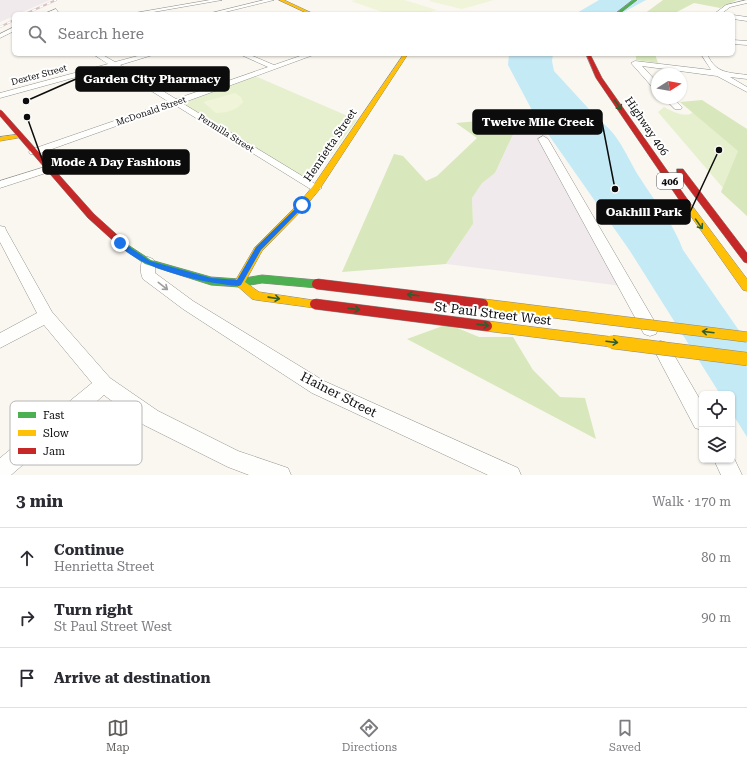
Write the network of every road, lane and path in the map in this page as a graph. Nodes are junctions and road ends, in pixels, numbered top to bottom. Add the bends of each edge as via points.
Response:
1 (218, 0) edge
2 (271, 0) edge
3 (281, 0) edge
4 (747, 1) edge
5 (639, 2) edge
6 (154, 12) edge
7 (219, 12) edge
8 (304, 12) edge
9 (621, 12) edge
10 (632, 12) edge
11 (720, 12) edge
12 (735, 17) edge
13 (747, 19) edge
14 (12, 30) edge
15 (12, 33) edge
16 (2, 35) edge
17 (735, 42) edge
18 (747, 43) edge
19 (99, 56) edge
20 (146, 56) edge
21 (247, 56) edge
22 (308, 56) edge
23 (405, 56) edge
24 (589, 56) edge
25 (704, 56) edge
26 (113, 65) junction
27 (275, 68) junction
28 (674, 68) edge
29 (687, 70) edge
30 (720, 74) junction
31 (747, 77) edge
32 (651, 81) edge
33 (747, 90) edge
34 (0, 96) edge
35 (176, 102) junction
36 (675, 104) edge
37 (678, 107) dead end
38 (0, 112) edge
39 (21, 136) junction
40 (0, 139) edge
41 (543, 139) dead end
42 (34, 152) junction
43 (675, 164) dead end
44 (48, 169) junction
45 (0, 185) edge
46 (316, 188) junction
47 (1, 234) edge
48 (747, 260) edge
49 (148, 262) junction
50 (239, 283) junction
51 (747, 287) edge
52 (46, 316) junction
53 (747, 336) edge
54 (0, 341) edge
55 (747, 358) edge
56 (104, 384) junction
57 (84, 401) edge
58 (128, 401) edge
59 (142, 411) edge
60 (699, 416) edge
61 (10, 463) edge
62 (726, 463) edge
63 (0, 471) edge
64 (281, 475) edge
65 (511, 475) edge
66 (732, 475) edge

1 - 6 street
2 - 7 street
3 - 8 main road
4 - 11 street via 728,6
5 - 9 main road
5 - 10 main road
12 - 13 street
14 - 16 street
15 - 16 street
17 - 18 street
19 - 26 street, Permilla Street
20 - 26 street, Dexter Street
21 - 27 street
22 - 27 street, McDonald Street
23 - 46 main road, Henrietta Street
24 -> 51 main road, Highway 406 / 406 via 596,72 652,155 711,241
25 - 30 street via 706,62
26 - 34 street, Dexter Street
26 - 35 street, Permilla Street
27 - 35 street, McDonald Street
28 - 32 street via 635,63
29 - 30 street
30 - 31 street
30 - 33 street
35 - 42 street, McDonald Street
35 - 46 street, Permilla Street
36 - 37 street
38 - 39 main road, St Paul Street West
39 - 40 main road
39 - 42 main road, St Paul Street West
41 - 60 street
42 - 44 main road, St Paul Street West
43 - 48 main road, Highway 406 / 406
44 - 45 street
44 - 49 main road, St Paul Street West via 105,230
46 - 50 main road, Henrietta Street via 258,249
47 - 52 street
49 - 50 main road, St Paul Street West via 211,281
49 -> 65 street, Hainer Street via 148,275 188,305 318,387
53 -> 50 main road, St Paul Street West, bridge via 317,284 262,279
50 -> 55 main road, St Paul Street West, bridge via 256,296
52 - 54 street
52 - 56 street
56 - 57 street
56 - 58 street
59 - 64 street via 235,460
61 - 63 street
62 - 66 street

